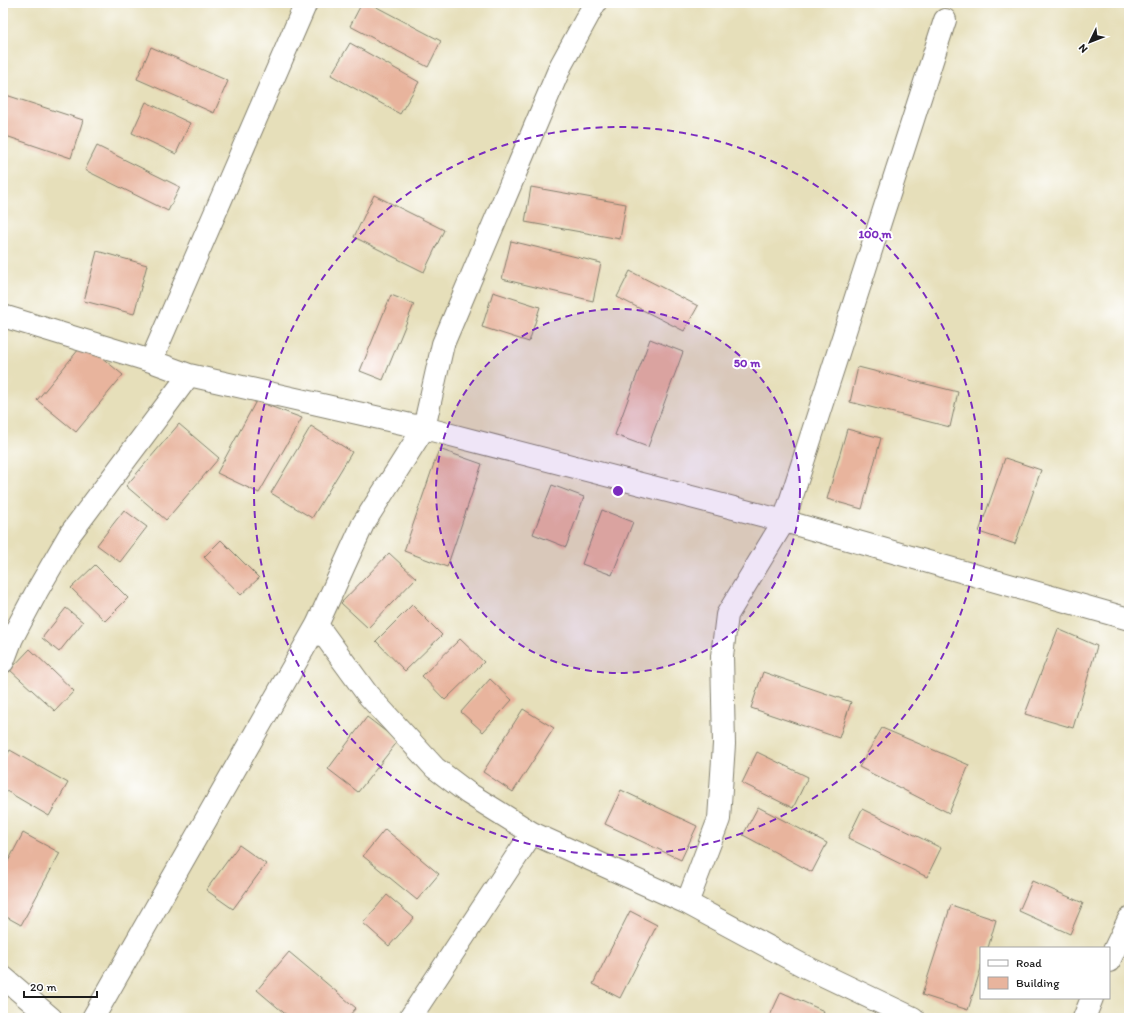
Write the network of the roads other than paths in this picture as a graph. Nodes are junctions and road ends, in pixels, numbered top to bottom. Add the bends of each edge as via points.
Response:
1 (306, 3) edge
2 (594, 3) edge
3 (945, 20) dead end
4 (3, 316) edge
5 (151, 361) junction
6 (189, 375) junction
7 (424, 428) junction
8 (784, 522) junction
9 (1129, 619) edge
10 (318, 625) junction
11 (3, 662) edge
12 (532, 833) junction
13 (687, 904) junction
14 (1129, 919) edge
15 (1110, 959) edge
16 (3, 977) edge
17 (1092, 999) edge
18 (51, 1018) edge
19 (93, 1018) edge
20 (410, 1018) edge
21 (913, 1018) edge
22 (1084, 1018) edge

1 - 5 street
2 - 7 street via 561,65 443,344
3 - 8 street
4 - 5 street
5 - 6 street
6 - 7 street
6 - 11 street via 70,534 36,591
7 - 8 street
7 - 10 street via 363,524
8 - 9 street
8 - 13 street via 728,615 722,656 724,744 719,819
10 - 12 street via 368,695 436,768
10 - 19 street
12 - 13 street
12 - 20 street
13 - 21 street via 804,966
14 - 15 street
16 - 18 street
17 - 22 street

